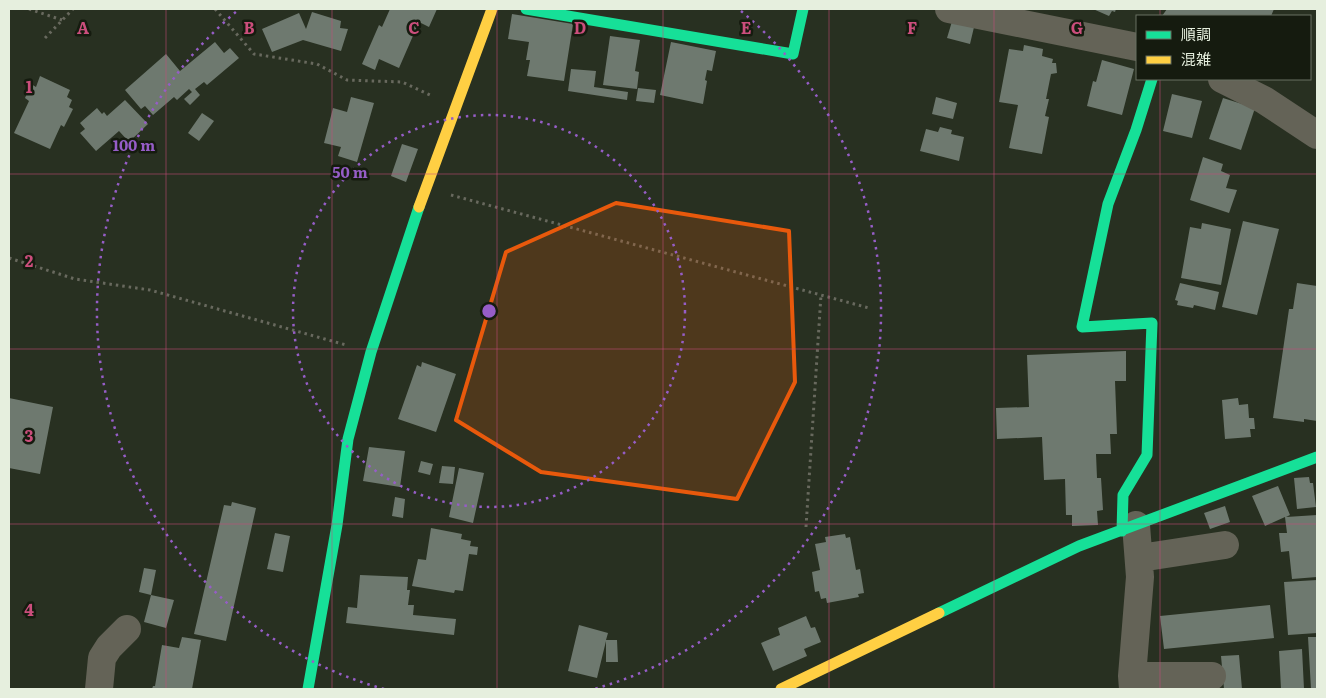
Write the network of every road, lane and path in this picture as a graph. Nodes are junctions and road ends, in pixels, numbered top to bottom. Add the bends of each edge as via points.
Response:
1 (29, 9) edge
2 (73, 9) edge
3 (215, 9) edge
4 (492, 9) edge
5 (526, 9) edge
6 (803, 9) edge
7 (950, 9) edge
8 (62, 20) junction
9 (45, 38) dead end
10 (1136, 47) edge
11 (1152, 80) edge
12 (1224, 80) edge
13 (456, 107) junction
14 (1317, 135) edge
15 (426, 188) junction
16 (9, 258) edge
17 (821, 295) junction
18 (869, 308) dead end
19 (372, 352) junction
20 (1317, 457) edge
21 (806, 527) dead end
22 (1129, 528) junction
23 (1225, 545) dead end
24 (1140, 558) junction
25 (127, 629) dead end
26 (1212, 676) dead end
27 (1132, 683) edge
28 (99, 689) edge
29 (308, 689) edge
30 (781, 689) edge

1 - 8 path
2 - 8 path
3 - 13 path via 254,54 317,64 347,80 402,82
4 - 13 street
5 - 6 street via 793,54
7 - 10 street
8 - 9 path
11 - 22 street via 1108,204 1082,327 1152,323 1147,455 1123,495
12 - 14 street via 1264,100
13 - 15 street
15 - 17 path
15 - 19 street
16 - 19 path via 75,279 150,290
17 - 18 path
17 - 21 path
19 - 29 street via 348,439 337,525
20 - 22 street
22 - 24 street
22 - 30 street via 1079,546
23 - 24 street
24 - 27 street
25 - 28 street via 102,658
26 - 27 street

